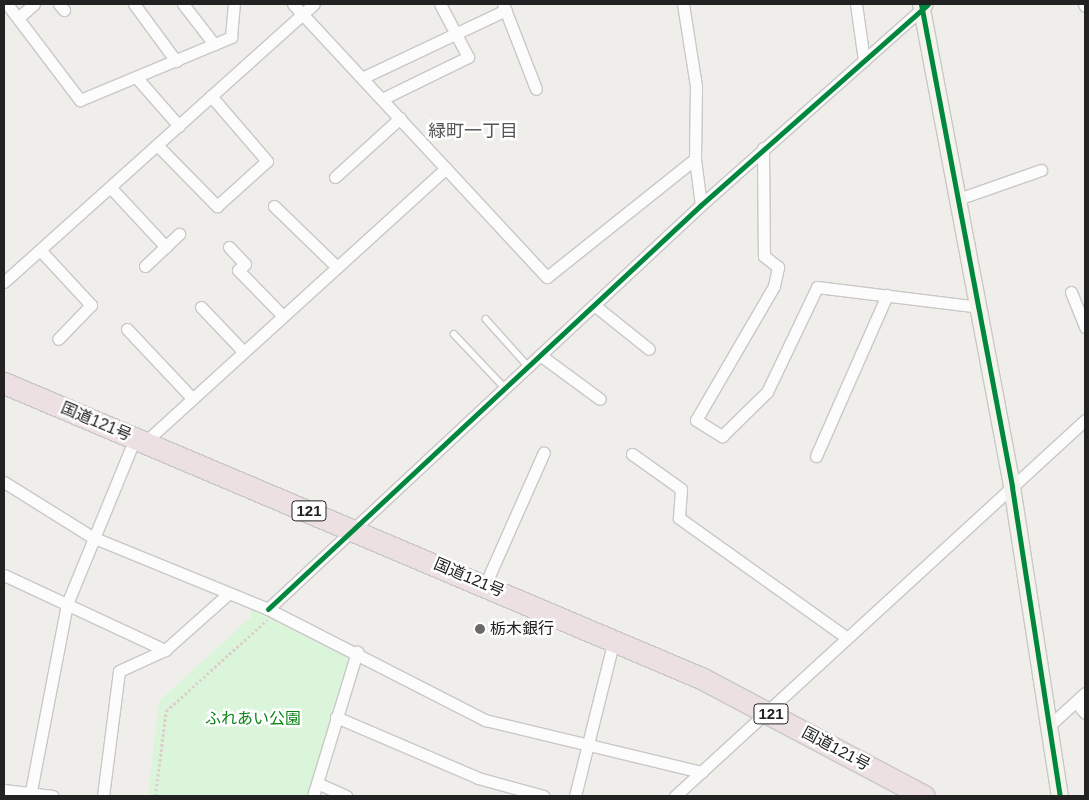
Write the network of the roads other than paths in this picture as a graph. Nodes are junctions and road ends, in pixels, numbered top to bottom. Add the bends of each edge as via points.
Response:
1 (7, 4) edge
2 (34, 4) edge
3 (134, 4) edge
4 (184, 4) edge
5 (234, 4) edge
6 (293, 4) edge
7 (314, 4) edge
8 (440, 4) edge
9 (683, 4) edge
10 (856, 4) edge
11 (924, 6) edge
12 (505, 7) edge
13 (303, 14) junction
14 (18, 18) junction
15 (455, 32) junction
16 (214, 44) junction
17 (176, 60) junction
18 (864, 60) junction
19 (136, 77) junction
20 (362, 78) junction
21 (536, 89) dead end
22 (211, 96) junction
23 (382, 99) junction
24 (400, 118) junction
25 (179, 126) junction
26 (157, 145) junction
27 (763, 148) junction
28 (695, 159) junction
29 (446, 168) junction
30 (1041, 170) dead end
31 (335, 177) dead end
32 (110, 187) junction
33 (958, 199) junction
34 (701, 205) junction
35 (274, 206) dead end
36 (179, 234) dead end
37 (166, 247) junction
38 (230, 247) dead end
39 (40, 250) junction
40 (145, 266) dead end
41 (337, 266) junction
42 (4, 282) edge
43 (1071, 292) dead end
44 (887, 295) junction
45 (594, 305) junction
46 (201, 307) dead end
47 (979, 307) junction
48 (282, 315) junction
49 (486, 320) dead end
50 (1085, 327) edge
51 (127, 329) dead end
52 (454, 334) dead end
53 (58, 339) dead end
54 (649, 349) dead end
55 (242, 350) junction
56 (540, 355) junction
57 (528, 366) junction
58 (4, 382) edge
59 (505, 388) junction
60 (191, 397) junction
61 (600, 399) dead end
62 (1085, 420) edge
63 (140, 440) junction
64 (544, 452) dead end
65 (632, 454) dead end
66 (816, 456) dead end
67 (4, 482) edge
68 (1012, 487) junction
69 (351, 529) junction
70 (92, 537) junction
71 (4, 576) edge
72 (485, 585) junction
73 (228, 594) junction
74 (67, 604) junction
75 (269, 613) junction
76 (846, 637) junction
77 (614, 639) junction
78 (165, 650) junction
79 (357, 652) junction
80 (1085, 693) edge
81 (1076, 702) junction
82 (766, 712) junction
83 (1085, 713) edge
84 (336, 717) junction
85 (1050, 725) junction
86 (588, 743) junction
87 (702, 772) junction
88 (317, 783) junction
89 (4, 790) edge
90 (31, 795) edge
91 (53, 796) edge
92 (103, 796) edge
93 (313, 796) edge
94 (346, 796) edge
95 (544, 796) edge
96 (575, 796) edge
97 (676, 796) edge
98 (924, 796) edge
99 (1060, 796) edge

1 - 14 street
2 - 14 street
3 - 17 street
4 - 16 street
5 - 16 street via 231,37
6 - 13 street
7 - 13 street
8 - 15 street
9 - 28 street via 696,86
10 - 18 street
11 - 18 street
11 - 33 street
12 - 15 street
12 - 21 street
13 - 20 street
13 - 22 street
14 - 19 street via 80,100
15 - 20 street
15 - 23 street via 468,56
16 - 17 street
17 - 19 street
18 - 27 street
19 - 25 street
20 - 23 street
22 - 25 street
22 - 26 street via 267,161 217,206
23 - 24 street
24 - 29 street
24 - 31 street
25 - 26 street
26 - 32 street
27 - 34 street
27 - 44 street via 764,256 778,267 774,286 696,420 722,436 767,392 817,287
28 - 29 street via 547,277
28 - 34 street
29 - 41 street
30 - 33 street
32 - 37 street
32 - 39 street
33 - 47 street
34 - 45 street
35 - 41 street
36 - 37 street
37 - 40 street
38 - 48 street via 245,264 238,270
39 - 42 street
39 - 53 street via 91,305
41 - 48 street
43 - 50 street
44 - 47 street
44 - 66 street
45 - 54 street
45 - 56 street
46 - 55 street
47 - 68 street
48 - 55 street
49 - 57 lane
51 - 60 street
52 - 59 lane
55 - 60 street
56 - 57 street
56 - 61 street
57 - 59 street
58 - 63 highway, 国道121号 / 121
59 - 69 street
60 - 63 street
62 - 68 street
63 - 69 highway, 国道121号 / 121
63 - 70 street
64 - 72 street
65 - 76 street via 681,488 679,518
67 - 70 street
68 - 76 street
68 - 85 street
69 - 72 highway, 国道121号 / 121
69 - 75 street
70 - 73 street
70 - 74 street
71 - 74 street
72 - 77 highway, 国道121号 / 121
73 - 75 street
73 - 78 street
74 - 78 street
74 - 90 street
75 - 79 street
76 - 82 street
77 - 82 highway, 国道121号 / 121
77 - 86 street
78 - 92 street via 120,671
79 - 84 street
79 - 86 street via 486,720
80 - 81 street
81 - 83 street
81 - 85 street
82 - 87 street
82 - 98 highway, 国道121号 / 121
84 - 88 street
84 - 95 street via 478,778
85 - 99 street
86 - 87 street
86 - 96 street
87 - 97 street
88 - 93 street
88 - 94 street
89 - 90 street
90 - 91 street

